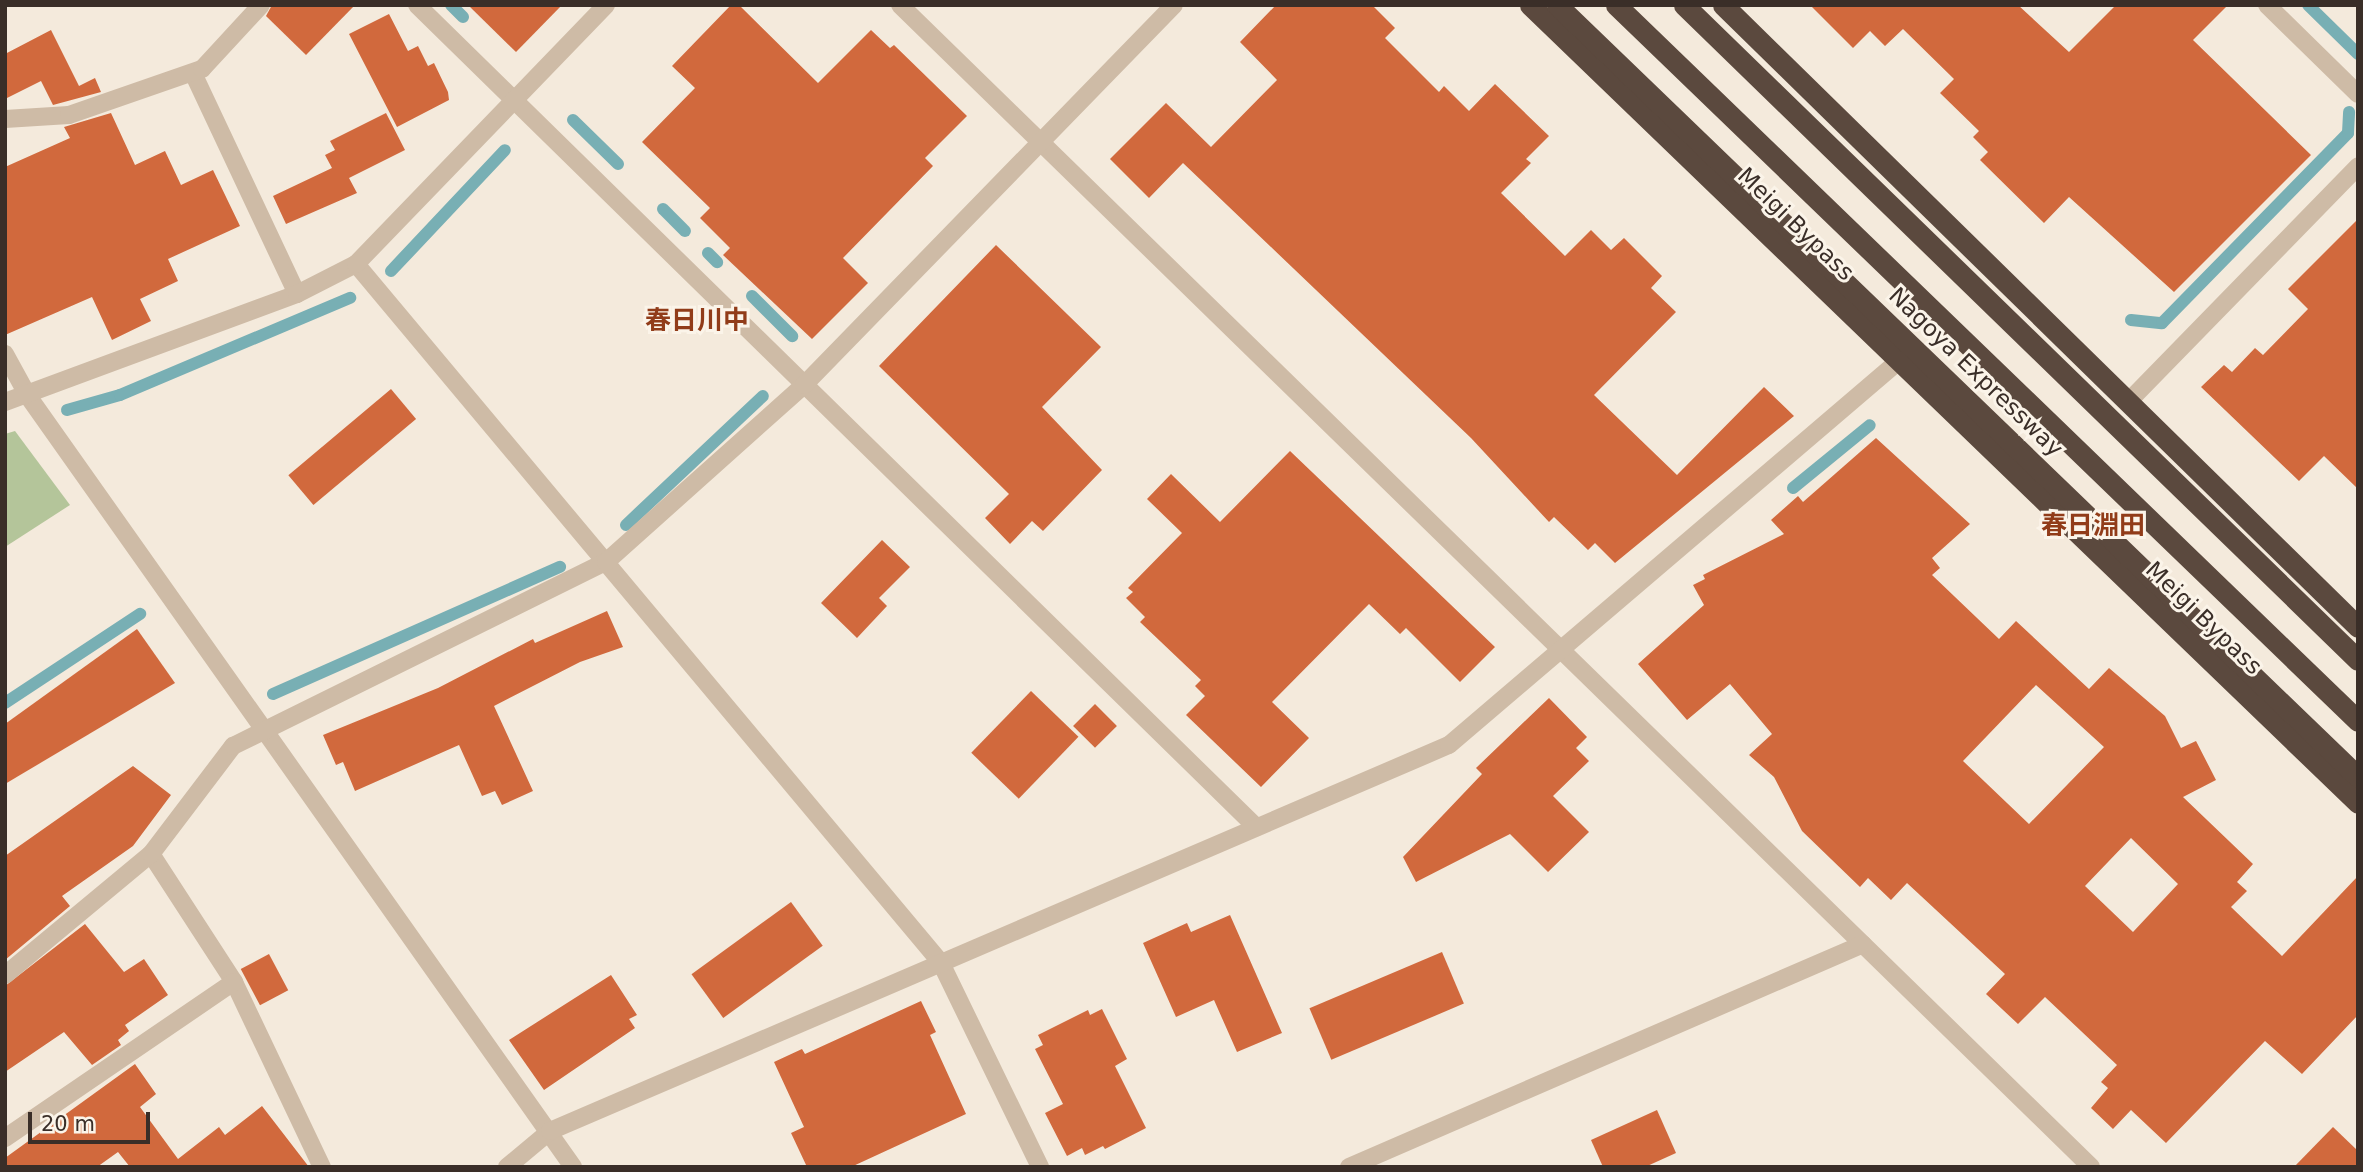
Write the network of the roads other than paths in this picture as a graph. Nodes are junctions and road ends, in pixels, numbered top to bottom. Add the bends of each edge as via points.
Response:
1 (261, 5) edge
2 (417, 5) edge
3 (606, 5) edge
4 (900, 5) edge
5 (1174, 5) edge
6 (1530, 5) edge
7 (1557, 5) edge
8 (1616, 5) edge
9 (1684, 5) edge
10 (1723, 5) edge
11 (2267, 5) edge
12 (193, 73) junction
13 (2358, 94) edge
14 (514, 101) junction
15 (5, 119) edge
16 (1040, 142) junction
17 (2358, 166) edge
18 (356, 264) junction
19 (297, 294) junction
20 (5, 354) edge
21 (1900, 360) junction
22 (804, 385) junction
23 (28, 396) junction
24 (2129, 401) junction
25 (5, 402) edge
26 (606, 562) junction
27 (2358, 627) edge
28 (1562, 648) junction
29 (2358, 660) edge
30 (2358, 722) edge
31 (266, 730) junction
32 (2358, 777) edge
33 (2358, 803) edge
34 (1256, 827) junction
35 (151, 854) junction
36 (1863, 944) junction
37 (941, 963) junction
38 (5, 975) edge
39 (234, 982) junction
40 (550, 1130) junction
41 (5, 1138) edge
42 (322, 1167) edge
43 (507, 1167) edge
44 (573, 1167) edge
45 (1040, 1167) edge
46 (1349, 1167) edge
47 (2091, 1167) edge

1 - 12 street via 202,69
2 - 14 street
3 - 14 street
4 - 16 street
5 - 16 street
6 - 21 highway, Meigi Bypass
7 - 32 highway, Nagoya Expressway
8 - 30 highway
9 - 29 highway
10 - 24 highway
11 - 13 street
12 - 15 street via 69,115
12 - 19 street
14 - 18 street
14 - 22 street
16 - 22 street
16 - 28 street
17 - 24 street
18 - 19 street
18 - 26 street
19 - 23 street
20 - 23 street
21 - 28 street
21 - 33 highway, Meigi Bypass
22 - 26 street
22 - 34 street
23 - 25 street
23 - 31 street
24 - 27 highway
26 - 31 street
26 - 37 street
28 - 34 street via 1449,745
28 - 36 street
31 - 35 street via 233,746
31 - 40 street
34 - 37 street
35 - 38 street
35 - 39 street
36 - 46 street
36 - 47 street
37 - 40 street
37 - 45 street
39 - 41 street
39 - 42 street
40 - 43 street
40 - 44 street

